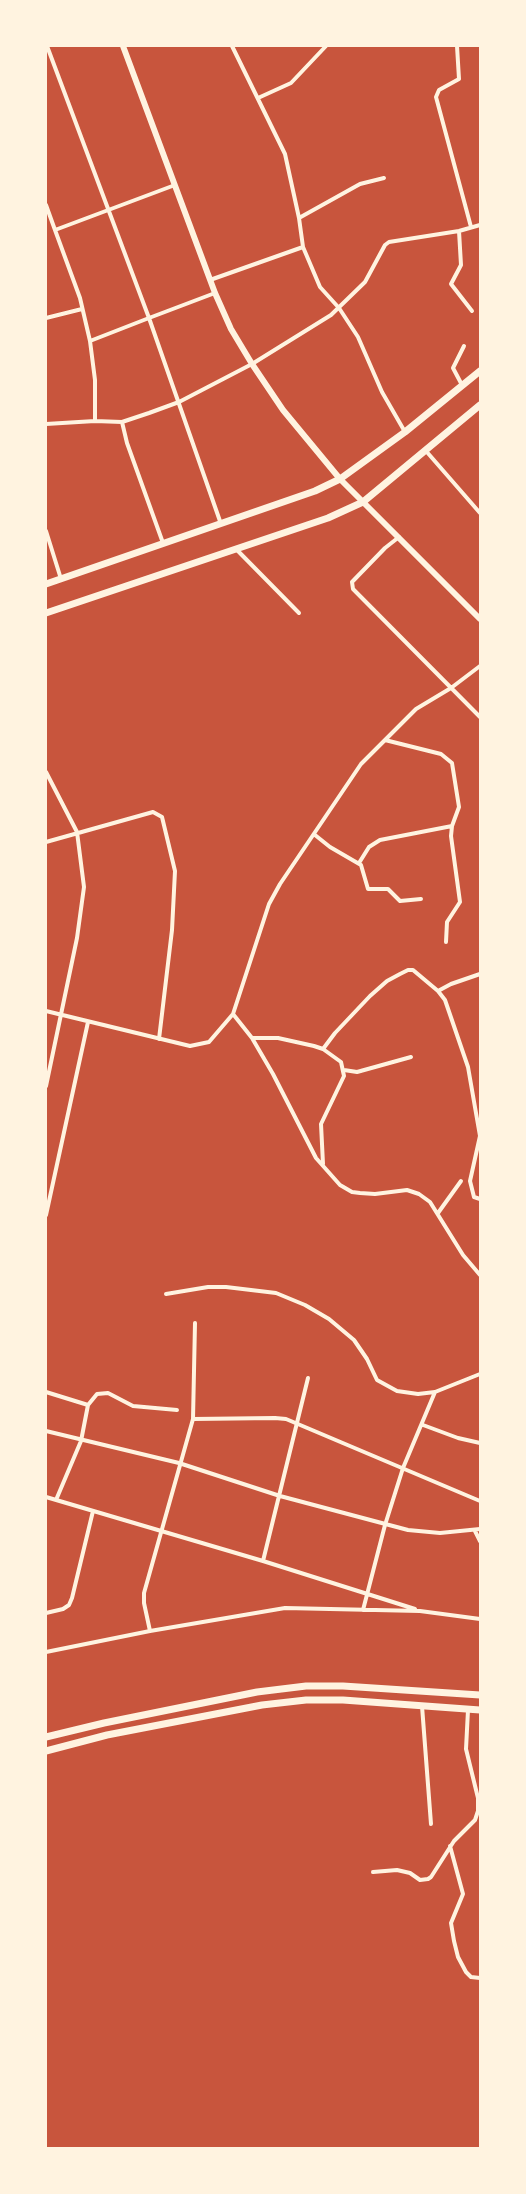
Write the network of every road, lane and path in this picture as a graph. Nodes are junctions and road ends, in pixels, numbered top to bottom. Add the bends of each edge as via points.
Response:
1 (46, 46) edge
2 (123, 46) edge
3 (232, 46) edge
4 (326, 46) edge
5 (457, 46) edge
6 (258, 98) junction
7 (384, 178) dead end
8 (175, 185) junction
9 (46, 206) edge
10 (108, 210) junction
11 (300, 218) junction
12 (480, 225) edge
13 (471, 227) junction
14 (55, 230) junction
15 (459, 231) junction
16 (304, 247) junction
17 (210, 280) junction
18 (215, 292) junction
19 (339, 308) junction
20 (82, 309) junction
21 (472, 311) dead end
22 (46, 318) edge
23 (149, 318) junction
24 (90, 341) junction
25 (464, 346) dead end
26 (252, 364) junction
27 (480, 371) edge
28 (462, 385) junction
29 (179, 402) junction
30 (480, 405) edge
31 (95, 421) junction
32 (122, 422) junction
33 (46, 424) edge
34 (405, 432) junction
35 (426, 451) junction
36 (340, 479) junction
37 (363, 502) junction
38 (479, 510) edge
39 (221, 524) junction
40 (46, 531) edge
41 (399, 537) junction
42 (163, 543) junction
43 (236, 549) junction
44 (61, 579) junction
45 (46, 584) edge
46 (46, 613) edge
47 (299, 613) dead end
48 (480, 619) edge
49 (480, 666) edge
50 (451, 688) junction
51 (480, 717) edge
52 (384, 740) junction
53 (46, 772) edge
54 (452, 826) junction
55 (76, 832) junction
56 (315, 835) junction
57 (46, 842) edge
58 (359, 864) junction
59 (421, 899) dead end
60 (446, 942) dead end
61 (480, 974) edge
62 (438, 991) junction
63 (46, 1011) edge
64 (233, 1014) junction
65 (61, 1015) junction
66 (88, 1022) junction
67 (252, 1038) junction
68 (159, 1039) junction
69 (323, 1049) junction
70 (411, 1057) dead end
71 (344, 1070) junction
72 (46, 1086) edge
73 (323, 1165) junction
74 (461, 1181) dead end
75 (46, 1187) edge
76 (52, 1188) junction
77 (480, 1199) edge
78 (438, 1213) junction
79 (46, 1215) edge
80 (480, 1275) edge
81 (166, 1294) dead end
82 (196, 1323) dead end
83 (480, 1374) edge
84 (308, 1378) dead end
85 (46, 1392) edge
86 (435, 1392) junction
87 (88, 1405) junction
88 (177, 1410) dead end
89 (193, 1419) junction
90 (298, 1424) junction
91 (423, 1425) junction
92 (46, 1431) edge
93 (81, 1441) junction
94 (480, 1443) edge
95 (179, 1463) junction
96 (403, 1468) junction
97 (280, 1496) junction
98 (46, 1497) edge
99 (56, 1500) junction
100 (480, 1501) edge
101 (93, 1511) junction
102 (385, 1524) junction
103 (480, 1529) edge
104 (475, 1530) junction
105 (160, 1531) junction
106 (480, 1541) edge
107 (263, 1561) junction
108 (367, 1593) junction
109 (363, 1610) junction
110 (420, 1611) junction
111 (46, 1613) edge
112 (480, 1619) edge
113 (150, 1631) junction
114 (46, 1652) edge
115 (480, 1695) edge
116 (422, 1706) junction
117 (468, 1710) junction
118 (480, 1710) edge
119 (46, 1737) edge
120 (46, 1750) edge
121 (476, 1818) junction
122 (480, 1822) edge
123 (431, 1824) dead end
124 (450, 1846) junction
125 (373, 1872) dead end
126 (480, 1978) edge

1 - 10 street
2 - 8 street
3 - 6 street
4 - 6 street via 291,83
5 - 13 street via 459,79 439,90 436,97
6 - 11 street via 285,154
7 - 11 street via 360,184
8 - 10 street
8 - 17 street
9 - 14 street
10 - 14 street
10 - 23 street
11 - 16 street
12 - 13 street
13 - 15 street
14 - 20 street
15 - 19 street via 389,242 365,282
15 - 21 street via 461,266 451,284
16 - 17 street
16 - 19 street via 320,287
17 - 18 street
18 - 23 street
18 - 26 street via 231,329
19 - 26 street
19 - 34 street via 358,336 382,392
20 - 22 street
20 - 24 street
23 - 24 street
23 - 29 street
24 - 31 street via 95,380
25 - 28 street via 453,368
26 - 29 street
26 - 36 street via 283,410
27 - 28 main road
28 - 34 main road
29 - 32 street
29 - 39 street
30 - 35 main road
31 - 32 street
31 - 33 street
32 - 42 street via 127,443
34 - 36 main road
35 - 37 main road
35 - 38 street
36 - 37 street
36 - 39 main road via 315,491
37 - 41 street
37 - 43 main road via 328,518
39 - 42 main road
40 - 44 street
41 - 48 street
41 - 50 street via 352,582 352,589
42 - 44 main road
43 - 46 main road
43 - 47 street
44 - 45 main road
49 - 50 street
50 - 51 street
50 - 52 street via 416,710
52 - 54 street via 441,754 452,763 459,807
52 - 56 street via 361,764
53 - 55 street
54 - 58 street via 380,840 369,847
54 - 60 street via 460,902 447,922
55 - 57 street
55 - 65 street via 84,887 77,938
55 - 68 street via 153,812 162,816 175,871 172,930
56 - 58 street
56 - 64 street via 269,904
58 - 59 street via 368,889 388,889 400,900
61 - 62 street
62 - 69 street via 413,970 400,974 387,981 365,1002
62 - 77 street via 445,1000 468,1067 480,1136 470,1181 474,1196
63 - 65 street
64 - 67 street
64 - 68 street via 214,1037 202,1045 190,1046
65 - 66 street
65 - 72 street
66 - 68 street
66 - 76 street
67 - 69 street via 278,1038
67 - 73 street via 316,1158
69 - 71 street via 341,1062
70 - 71 street via 357,1072
71 - 73 street via 344,1076 321,1124
73 - 78 street via 340,1185 352,1192 375,1194 407,1190 419,1194 430,1202
74 - 78 street
75 - 76 street
76 - 79 street
78 - 80 street via 463,1255
81 - 86 street via 208,1287 276,1293 305,1305 354,1340 377,1380 391,1389 407,1393
82 - 89 street
83 - 86 street
84 - 90 street
85 - 87 street
86 - 91 street
87 - 88 street via 97,1394 108,1393 133,1406
87 - 93 street
89 - 90 street via 280,1418
89 - 95 street
90 - 96 street
90 - 97 street
91 - 94 street
91 - 96 street
92 - 93 street
93 - 95 street
93 - 99 street
95 - 97 street
95 - 105 street
96 - 100 street
96 - 102 street
97 - 102 street
97 - 107 street
98 - 99 street
99 - 101 street
101 - 105 street
101 - 111 street via 69,1606 63,1610
102 - 104 street via 424,1532
102 - 108 street
103 - 104 street
104 - 106 street
105 - 107 street
105 - 113 street via 144,1598
107 - 108 street
108 - 109 street
108 - 110 street
109 - 110 street
109 - 113 street via 285,1608
110 - 112 street
113 - 114 street
115 - 119 main road via 306,1686 257,1692 104,1722
116 - 117 main road
116 - 120 main road via 343,1700 292,1701 115,1734
116 - 123 street
117 - 118 main road
117 - 121 street via 466,1749 478,1798
121 - 122 street
121 - 124 street
124 - 125 street via 431,1877 425,1880 401,1870
124 - 126 street via 463,1894 451,1924 455,1946 459,1961 466,1972 471,1977

